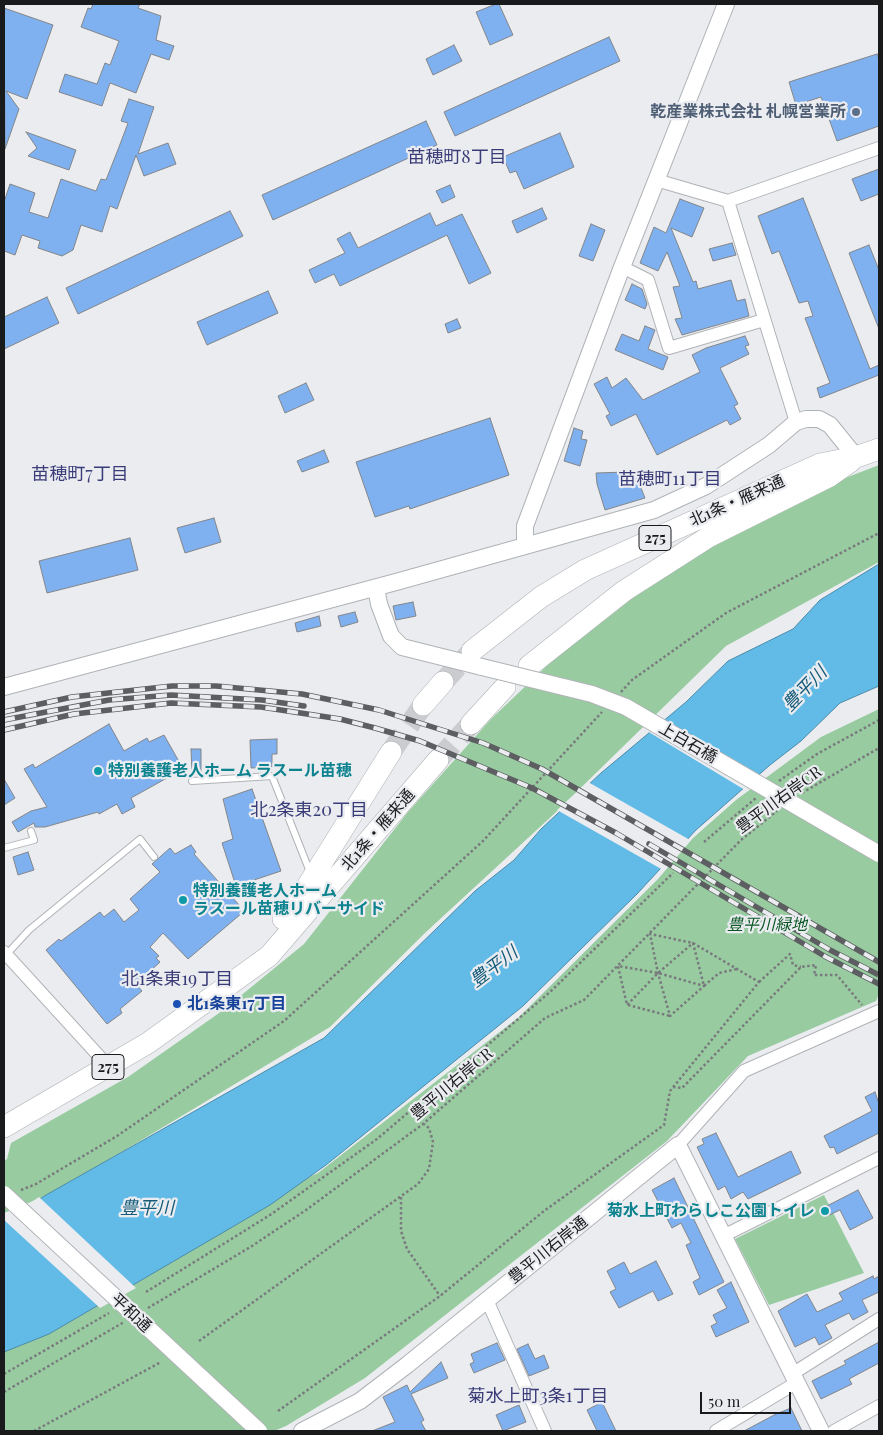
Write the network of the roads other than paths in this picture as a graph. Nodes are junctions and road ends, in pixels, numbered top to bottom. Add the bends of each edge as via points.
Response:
1 (726, 4) edge
2 (879, 148) edge
3 (656, 180) junction
4 (728, 202) junction
5 (622, 267) junction
6 (764, 320) junction
7 (796, 422) junction
8 (879, 449) edge
9 (856, 457) junction
10 (525, 546) junction
11 (376, 588) junction
12 (477, 659) junction
13 (529, 666) dead end
14 (443, 682) tunnel mouth
15 (4, 687) edge
16 (505, 687) dead end
17 (423, 705) tunnel mouth
18 (471, 724) tunnel mouth
19 (391, 752) tunnel mouth
20 (438, 760) tunnel mouth
21 (192, 781) dead end
22 (31, 831) dead end
23 (4, 848) edge
24 (879, 854) edge
25 (154, 857) dead end
26 (312, 878) junction
27 (5, 953) edge
28 (208, 1000) junction
29 (874, 1013) edge
30 (109, 1067) junction
31 (4, 1127) edge
32 (678, 1145) junction
33 (879, 1158) edge
34 (12, 1192) edge
35 (722, 1236) junction
36 (487, 1300) junction
37 (879, 1319) edge
38 (794, 1378) junction
39 (879, 1406) edge
40 (259, 1431) edge
41 (302, 1431) edge
42 (545, 1431) edge
43 (716, 1431) edge
44 (821, 1431) edge
45 (834, 1431) edge

1 - 3 street
2 - 4 street
3 - 4 street
3 - 5 street
4 - 6 street
5 - 6 street via 648,280 669,348
5 - 10 street via 525,526
6 - 7 street
7 - 9 street via 819,419 830,425
7 - 10 street via 769,446 706,486 654,510
8 - 9 highway, 北1条・雁来通 / 275
9 - 12 highway, 北1条・雁来通 / 275 via 820,464 585,570 541,597
9 - 13 highway, 北1条・雁来通 / 275 via 830,476 710,536 624,591
10 - 11 street
11 - 12 street, 上白石橋 via 391,636 402,647
11 - 15 street
12 - 24 street, 上白石橋, bridge via 626,707
14 - 17 highway
16 - 18 highway
19 - 26 highway, 北1条・雁来通 / 275
20 - 28 highway, 北1条・雁来通 / 275 via 268,956
21 - 26 lane via 272,776
22 - 23 lane via 34,840
25 - 27 lane via 140,839
26 - 28 highway, 北1条・雁来通 / 275 via 293,909
27 - 30 street
28 - 30 highway, 北1条・雁来通 / 275
29 - 32 street via 744,1070
30 - 31 highway, 北1条・雁来通 / 275
32 - 35 street
32 - 36 street, 豊平川右岸通
33 - 35 street
34 - 40 street, 平和通, bridge
35 - 38 street
36 - 41 street, 豊平川右岸通 via 360,1400
36 - 42 street
37 - 38 street
38 - 43 street
38 - 44 street
39 - 45 street

